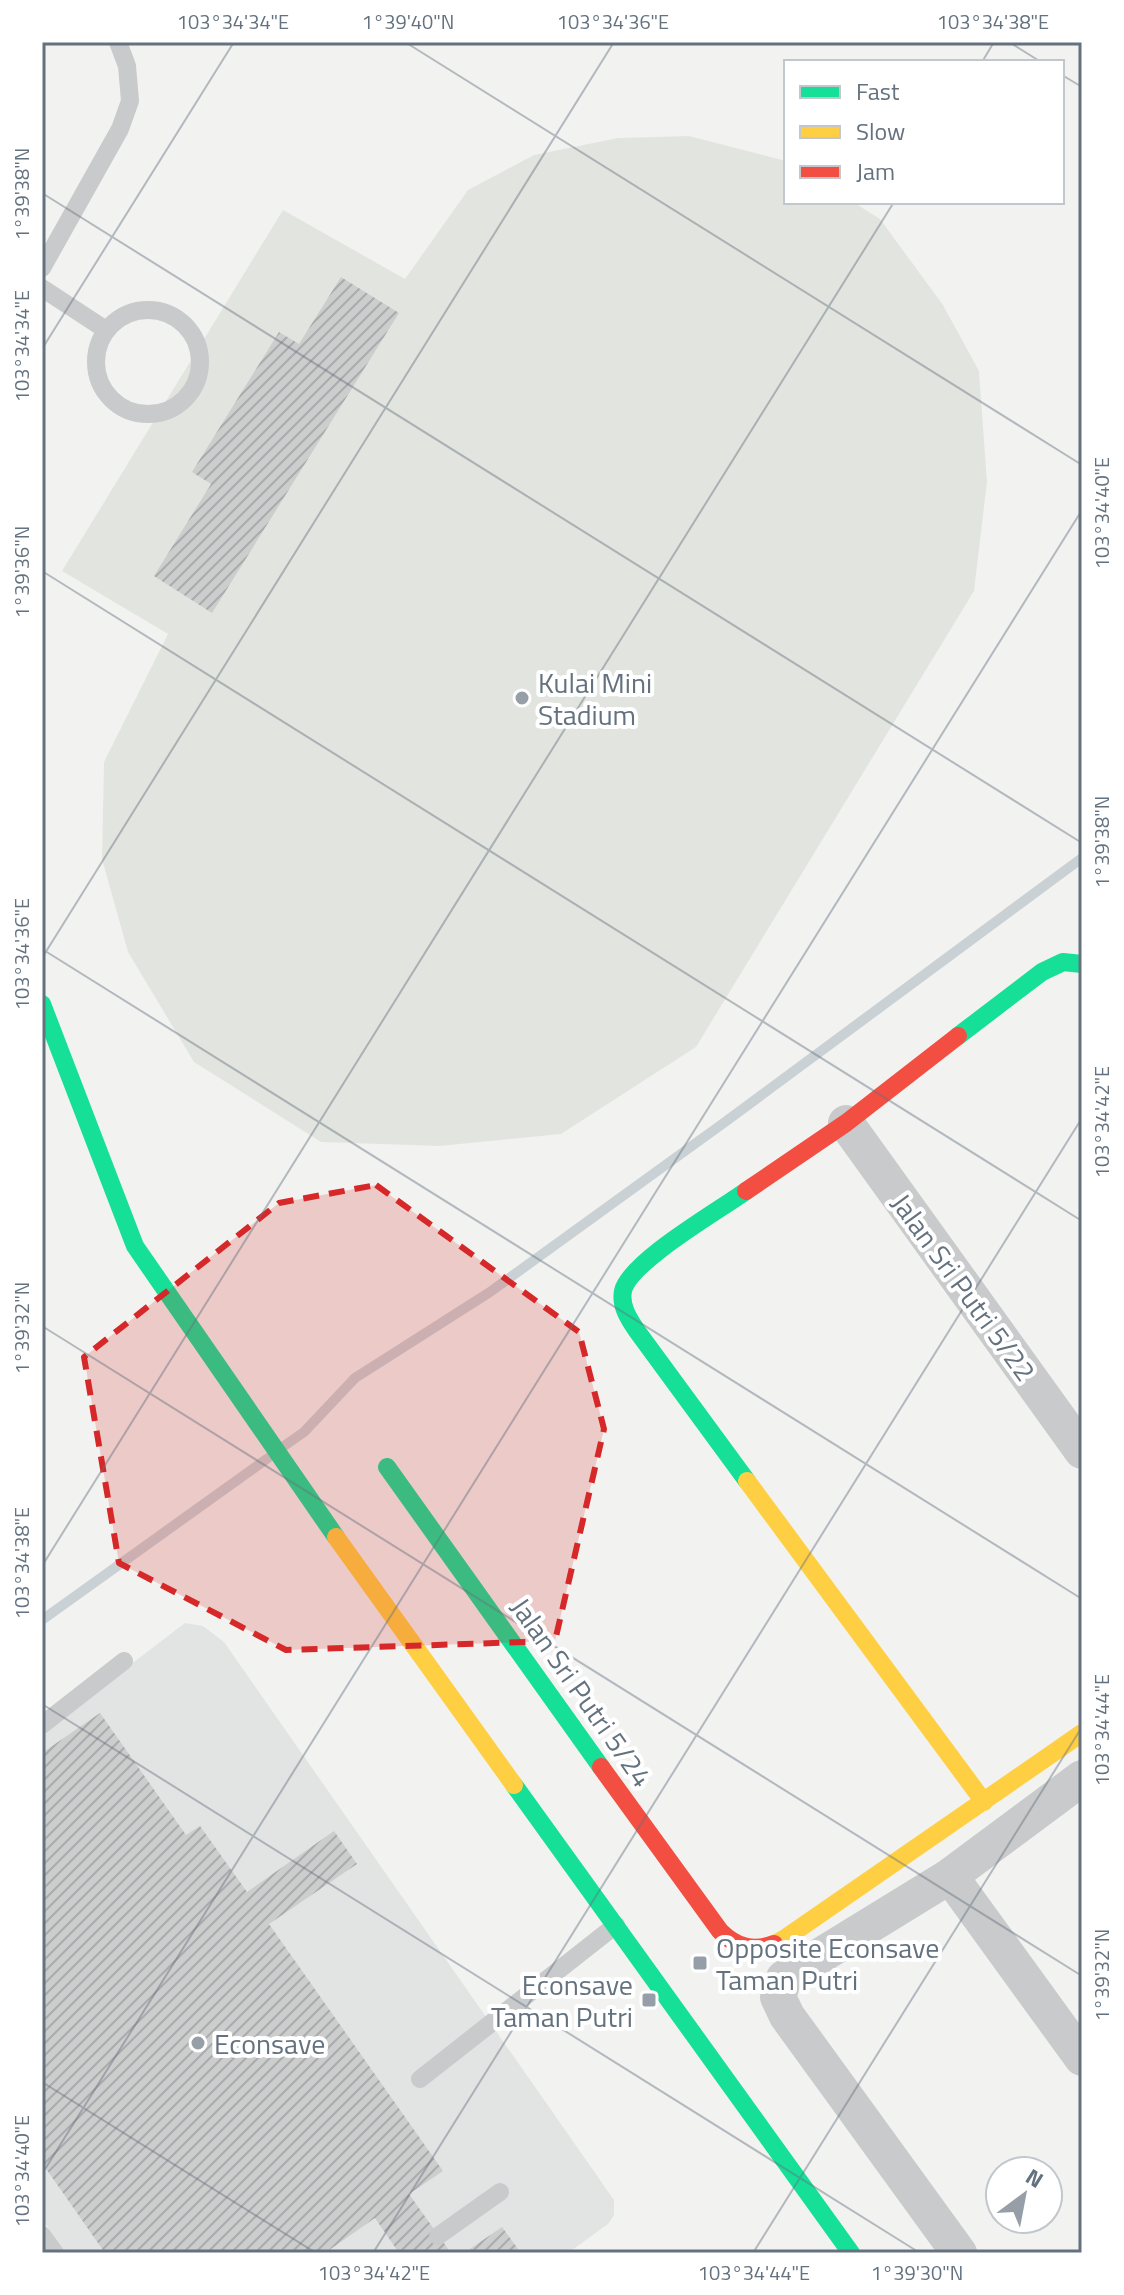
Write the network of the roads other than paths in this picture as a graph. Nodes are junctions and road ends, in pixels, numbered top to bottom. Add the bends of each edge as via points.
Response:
1 (118, 42) edge
2 (42, 268) edge
3 (42, 288) edge
4 (106, 330) junction
5 (1082, 964) edge
6 (42, 1004) edge
7 (846, 1123) junction
8 (1082, 1451) edge
9 (387, 1467) dead end
10 (124, 1661) dead end
11 (42, 1725) edge
12 (1082, 1733) edge
13 (1082, 1778) edge
14 (984, 1802) junction
15 (950, 1876) junction
16 (616, 1925) junction
17 (1082, 2058) edge
18 (420, 2079) dead end
19 (500, 2192) dead end
20 (42, 2235) edge
21 (438, 2236) dead end
22 (55, 2253) edge
23 (851, 2253) edge
24 (959, 2253) edge

1 - 2 lane via 127,66 130,101 120,129
3 - 4 lane
4 - 4 lane via 131,312 162,311 176,318 188,328 201,357 195,387 185,400 157,414 126,410 113,402 97,375 95,359
5 - 7 street via 1063,962 1042,972
6 - 16 street via 135,1246 304,1493
7 - 8 street, Jalan Sri Putri 5/22
7 - 14 street via 646,1260 629,1275 621,1295 625,1314
9 - 14 street, Jalan Sri Putri 5/24 via 703,1910 735,1945 759,1948 784,1939
10 - 11 lane
12 - 14 street
13 - 15 street
15 - 17 street
15 - 24 street via 784,1978 778,1997
16 - 18 lane
16 - 23 street
19 - 21 lane
20 - 22 lane

